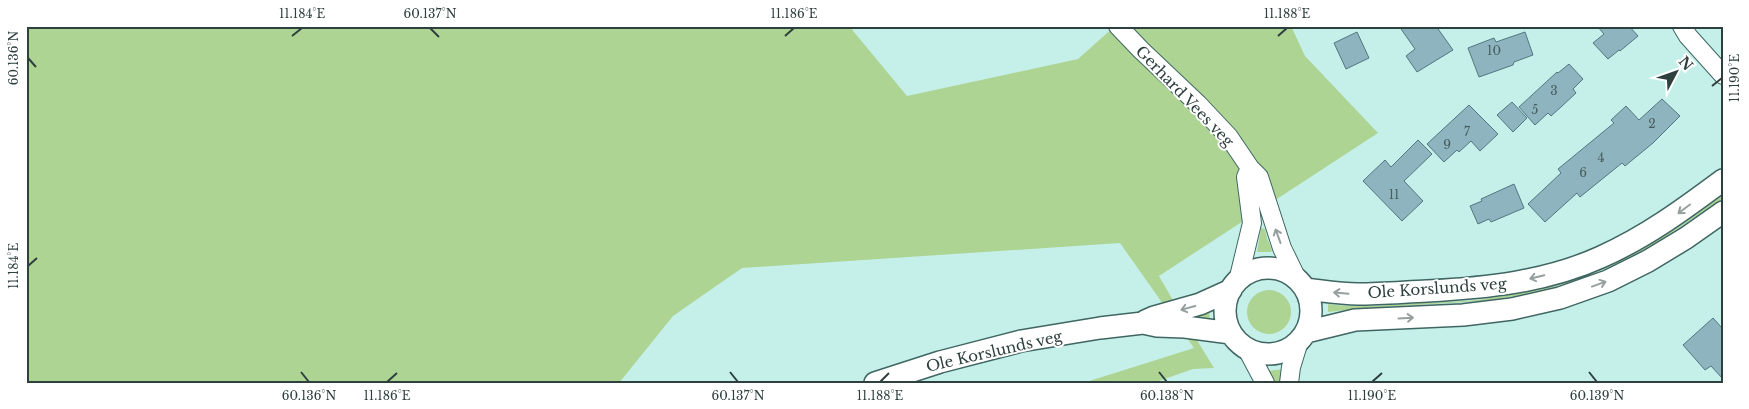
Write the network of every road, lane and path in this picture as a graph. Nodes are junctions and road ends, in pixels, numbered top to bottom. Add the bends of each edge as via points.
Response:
1 (1118, 26) edge
2 (1682, 26) edge
3 (1723, 75) edge
4 (1250, 168) junction
5 (1723, 180) edge
6 (1723, 212) edge
7 (1302, 285) junction
8 (1235, 286) junction
9 (1143, 323) junction
10 (1231, 333) junction
11 (1303, 337) junction
12 (1247, 349) junction
13 (875, 383) edge
14 (1265, 383) edge
15 (1289, 383) edge

1 - 4 street, Gerhard Vees veg via 1229,137
2 - 3 street
7 -> 4 street, Gerhard Vees veg via 1282,248 1259,177
4 - 8 street via 1246,178 1252,223
5 -> 7 street, Ole Korslunds veg via 1637,239 1600,258 1552,274 1511,284 1464,289 1358,294
11 -> 6 street, Ole Korslunds veg via 1355,320 1463,315 1512,309 1560,298 1648,261
7 - 8 street via 1289,274 1268,268 1246,274
7 - 11 street via 1312,311
8 -> 9 street, Ole Korslunds veg via 1200,304
8 - 10 street via 1227,300 1226,311
9 - 10 street, Ole Korslunds veg
9 - 13 street, Ole Korslunds veg via 1020,341
10 - 12 street
11 - 12 street via 1280,353 1258,353
11 - 15 street via 1291,367
12 - 14 street

